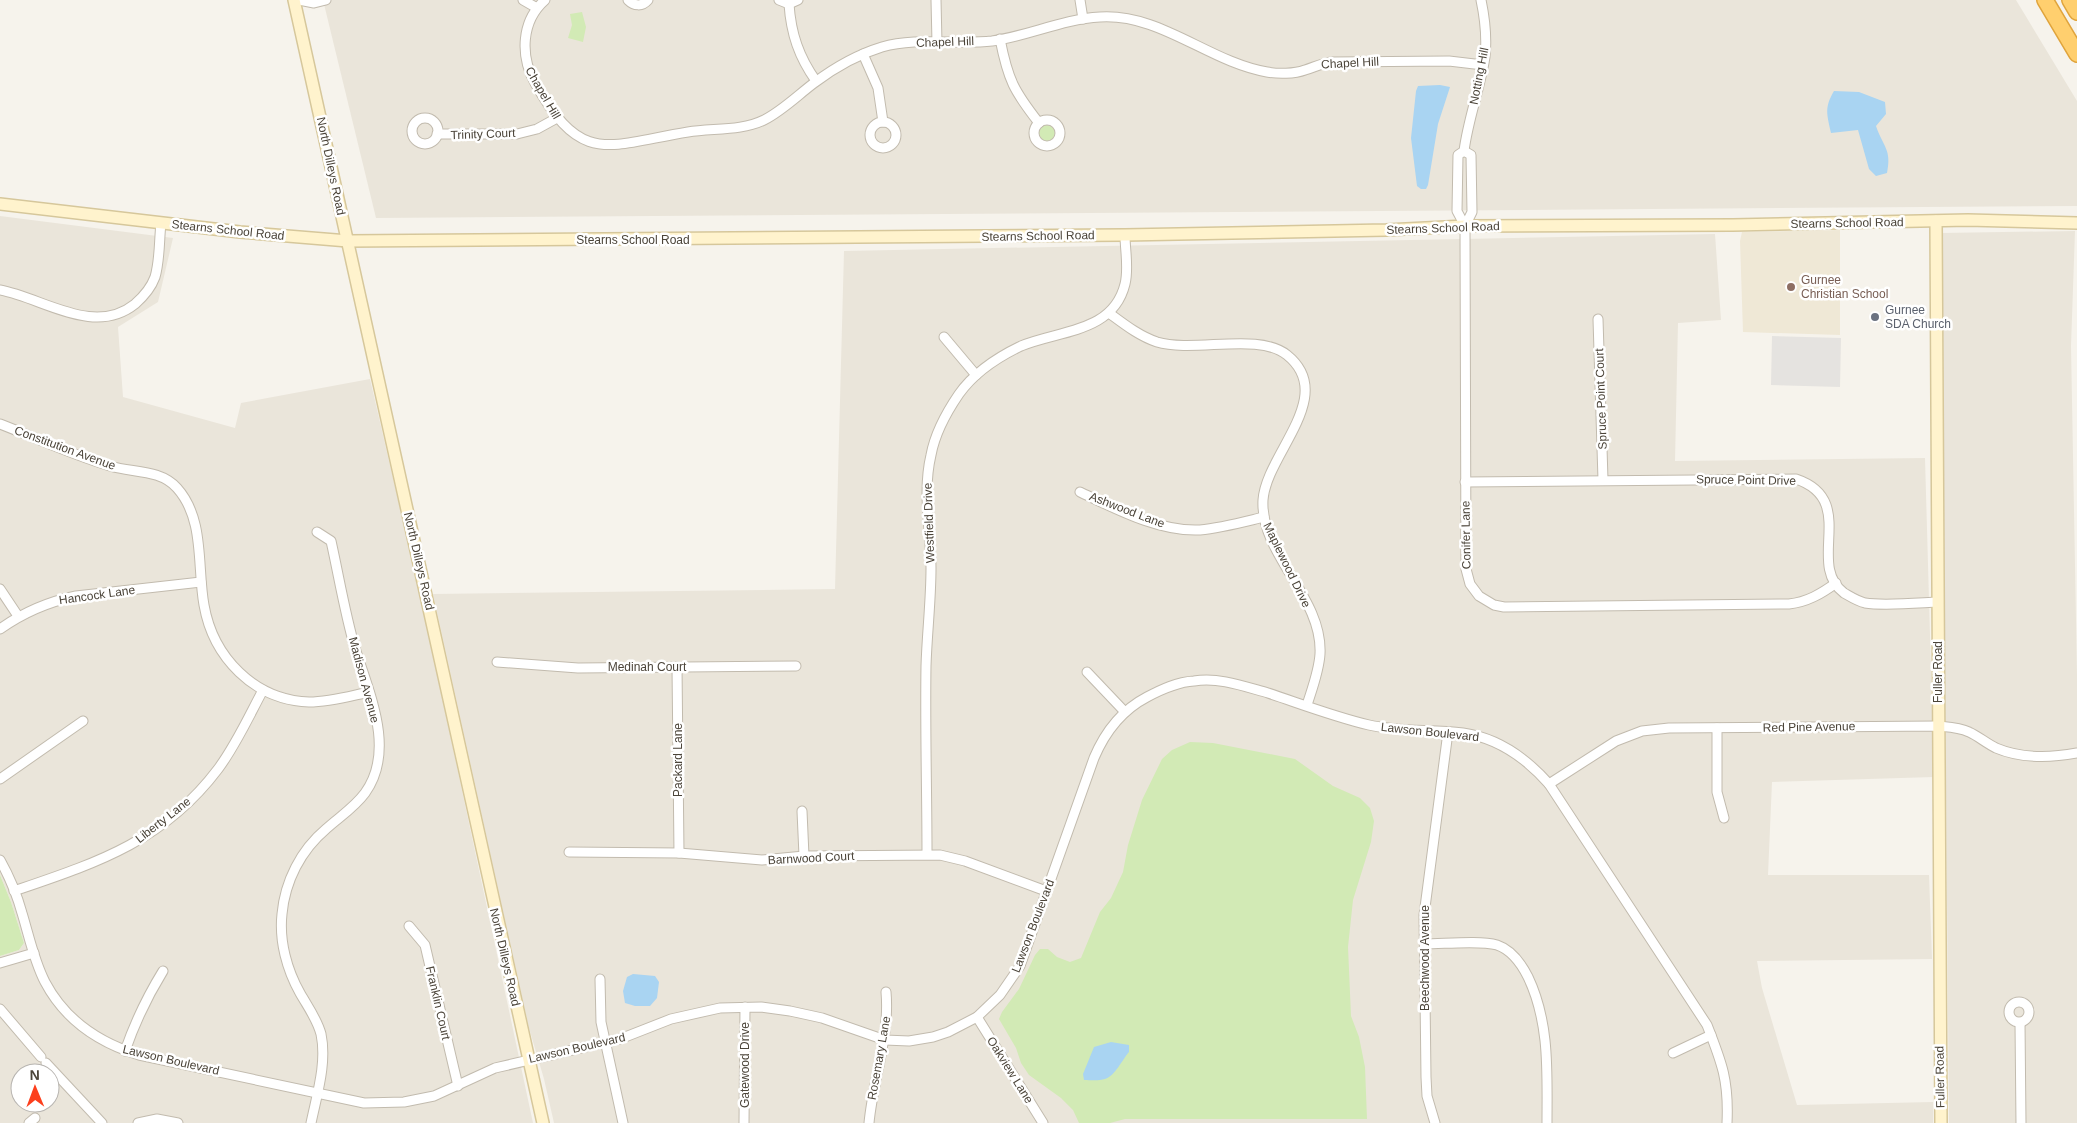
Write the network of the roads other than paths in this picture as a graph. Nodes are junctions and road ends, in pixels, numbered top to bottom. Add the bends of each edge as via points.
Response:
1 (294, 0) edge
2 (298, 0) edge
3 (326, 0) edge
4 (523, 0) edge
5 (545, 0) edge
6 (628, 0) edge
7 (648, 0) edge
8 (779, 0) edge
9 (936, 0) edge
10 (1080, 0) edge
11 (1481, 0) edge
12 (2045, 0) edge
13 (2070, 0) edge
14 (794, 2) edge
15 (537, 8) junction
16 (2077, 12) edge
17 (1083, 19) junction
18 (1000, 39) junction
19 (937, 43) junction
20 (863, 54) junction
21 (2077, 54) edge
22 (1483, 65) junction
23 (816, 81) junction
24 (557, 118) junction
25 (883, 122) dead end
26 (1039, 123) dead end
27 (437, 134) dead end
28 (1464, 151) junction
29 (0, 204) edge
30 (1936, 221) junction
31 (2077, 222) edge
32 (161, 224) junction
33 (1465, 226) junction
34 (1125, 235) junction
35 (348, 242) junction
36 (0, 290) edge
37 (1109, 313) junction
38 (1598, 318) dead end
39 (944, 337) dead end
40 (976, 375) junction
41 (0, 424) edge
42 (1602, 480) junction
43 (1465, 482) junction
44 (1080, 492) dead end
45 (1264, 517) junction
46 (317, 532) dead end
47 (201, 582) junction
48 (1836, 583) junction
49 (0, 589) edge
50 (1938, 602) junction
51 (18, 616) junction
52 (0, 629) edge
53 (497, 662) dead end
54 (796, 666) dead end
55 (677, 667) junction
56 (1087, 672) dead end
57 (263, 690) junction
58 (369, 692) junction
59 (1307, 705) junction
60 (1125, 712) junction
61 (83, 721) dead end
62 (1938, 726) junction
63 (1717, 728) junction
64 (1448, 732) junction
65 (2077, 753) edge
66 (0, 779) edge
67 (1549, 784) junction
68 (802, 811) dead end
69 (1724, 818) dead end
70 (569, 852) dead end
71 (679, 853) junction
72 (927, 854) junction
73 (804, 856) junction
74 (0, 860) edge
75 (14, 891) junction
76 (1046, 891) junction
77 (409, 926) dead end
78 (1425, 944) junction
79 (34, 953) junction
80 (0, 963) edge
81 (163, 971) dead end
82 (600, 979) dead end
83 (886, 992) dead end
84 (745, 1007) junction
85 (0, 1009) edge
86 (977, 1017) junction
87 (2020, 1023) dead end
88 (1711, 1035) junction
89 (885, 1040) junction
90 (605, 1043) junction
91 (125, 1051) junction
92 (1673, 1053) dead end
93 (528, 1059) junction
94 (458, 1086) junction
95 (317, 1094) junction
96 (1041, 1122) edge
97 (102, 1123) edge
98 (138, 1123) edge
99 (178, 1123) edge
100 (311, 1123) edge
101 (543, 1123) edge
102 (623, 1123) edge
103 (744, 1123) edge
104 (869, 1123) edge
105 (1435, 1123) edge
106 (1547, 1123) edge
107 (1727, 1123) edge
108 (1941, 1123) edge
109 (2021, 1123) edge

1 - 35 main road, North Dilleys Road
2 - 3 street via 314,3
4 - 15 street
5 - 15 street, Chapel Hill
6 - 7 street via 637,5
8 - 14 street
9 - 19 street
10 - 17 street
11 - 22 street, Notting Hill via 1486,30
12 - 21 highway
13 - 16 highway
14 - 23 street via 791,24 795,44
15 - 24 street, Chapel Hill via 526,34 525,57 530,73
17 - 18 street, Chapel Hill
17 - 22 street, Chapel Hill via 1110,16 1134,20 1234,63 1270,72 1302,72 1332,62 1449,61
18 - 19 street, Chapel Hill
18 - 26 street via 1013,87
19 - 20 street, Chapel Hill via 893,45
20 - 23 street, Chapel Hill
20 - 25 street via 878,88
22 - 28 street, Notting Hill
23 - 24 street, Chapel Hill via 758,122 689,131 623,145 588,141
24 - 27 street, Trinity Court via 537,129 517,134
28 - 33 street, Notting Hill via 1458,155 1457,211
28 - 33 street, Notting Hill via 1471,156 1472,212
29 - 32 main road, Stearns School Road
30 - 31 main road, Stearns School Road
30 - 33 main road, Stearns School Road
30 - 50 main road, Fuller Road
32 - 35 main road, Stearns School Road
32 - 36 street via 154,277 149,289 141,299 114,316 82,316
33 - 34 main road, Stearns School Road
33 - 43 street, Conifer Lane
34 - 35 main road, Stearns School Road
34 - 37 street, Westfield Drive via 1125,283
35 - 93 main road, North Dilleys Road
37 - 40 street, Westfield Drive via 1095,323 1020,347
37 - 45 street, Maplewood Drive via 1132,330 1158,342 1179,346 1269,346 1295,362 1304,381 1303,410 1267,484
38 - 42 street, Spruce Point Court
39 - 40 street
40 - 72 street, Westfield Drive via 960,393 941,426 930,457 927,481 931,566 926,665
41 - 47 street, Constitution Avenue via 110,466 155,474 176,486 193,516
42 - 43 street, Spruce Point Drive
42 - 48 street, Spruce Point Drive via 1796,479 1807,483 1819,492 1828,509 1830,563
43 - 48 street, Conifer Lane via 1467,577 1473,590 1494,605 1789,604 1801,603
44 - 45 street, Ashwood Lane via 1151,522 1176,528 1200,530
45 - 59 street, Maplewood Drive via 1317,626 1320,654
46 - 58 street, Madison Avenue via 331,541 355,648
47 - 51 street, Hancock Lane via 76,596 45,604
47 - 57 street, Constitution Avenue via 209,627 220,650 238,672
48 - 50 street via 1853,599 1865,603
49 - 51 street
50 - 62 main road, Fuller Road
51 - 52 street, Hancock Lane
53 - 55 street, Medinah Court via 578,668
54 - 55 street, Medinah Court
55 - 71 street, Packard Lane
56 - 60 street
57 - 58 street, Constitution Avenue via 310,702
57 - 75 street, Liberty Lane via 219,768 182,809 115,854
58 - 95 street, Madison Avenue via 379,736 376,770 355,805 325,829 305,851 285,894 282,915 284,951 290,971 317,1021 323,1047 323,1067
59 - 60 street, Lawson Boulevard via 1234,683 1194,680 1161,689
59 - 64 street, Lawson Boulevard via 1389,729
60 - 76 street, Lawson Boulevard via 1096,752
61 - 66 street
62 - 63 street, Red Pine Avenue
62 - 65 street, Red Pine Avenue via 1957,727 2011,752 2049,757
62 - 108 main road, Fuller Road
63 - 67 street, Red Pine Avenue via 1642,731 1616,741
63 - 69 street via 1717,792
64 - 67 street, Lawson Boulevard via 1484,738 1507,747
64 - 78 street, Beechwood Avenue via 1425,901
67 - 88 street, Lawson Boulevard via 1682,985
68 - 73 street
70 - 71 street, Barnwood Court
71 - 73 street, Barnwood Court via 762,860
72 - 73 street, Barnwood Court
72 - 76 street, Barnwood Court via 965,860
74 - 75 street, Lawson Boulevard
75 - 79 street, Lawson Boulevard
76 - 86 street, Lawson Boulevard via 1020,966 1000,995
77 - 94 street, Franklin Court via 425,945
78 - 105 street, Beechwood Avenue via 1427,1096
78 - 106 street via 1491,943 1506,948 1519,962 1532,987 1546,1038
79 - 80 street
79 - 91 street, Lawson Boulevard via 45,982 68,1014 90,1033
81 - 91 street via 135,1022
82 - 90 street via 600,1022
83 - 89 street, Rosemary Lane
84 - 89 street, Lawson Boulevard via 822,1018
84 - 90 street, Lawson Boulevard via 696,1012
84 - 103 street, Gatewood Drive
85 - 97 street
86 - 89 street, Lawson Boulevard via 933,1037
86 - 96 street, Oakview Lane
87 - 109 street
88 - 92 street
88 - 107 street, Lawson Boulevard via 1725,1073
89 - 104 street, Rosemary Lane
90 - 93 street, Lawson Boulevard
90 - 102 street
91 - 95 street, Lawson Boulevard
93 - 94 street, Lawson Boulevard via 495,1068
93 - 101 main road, North Dilleys Road
94 - 95 street, Lawson Boulevard via 434,1096 404,1102 364,1103
95 - 100 street, Madison Avenue
98 - 99 street via 157,1119

